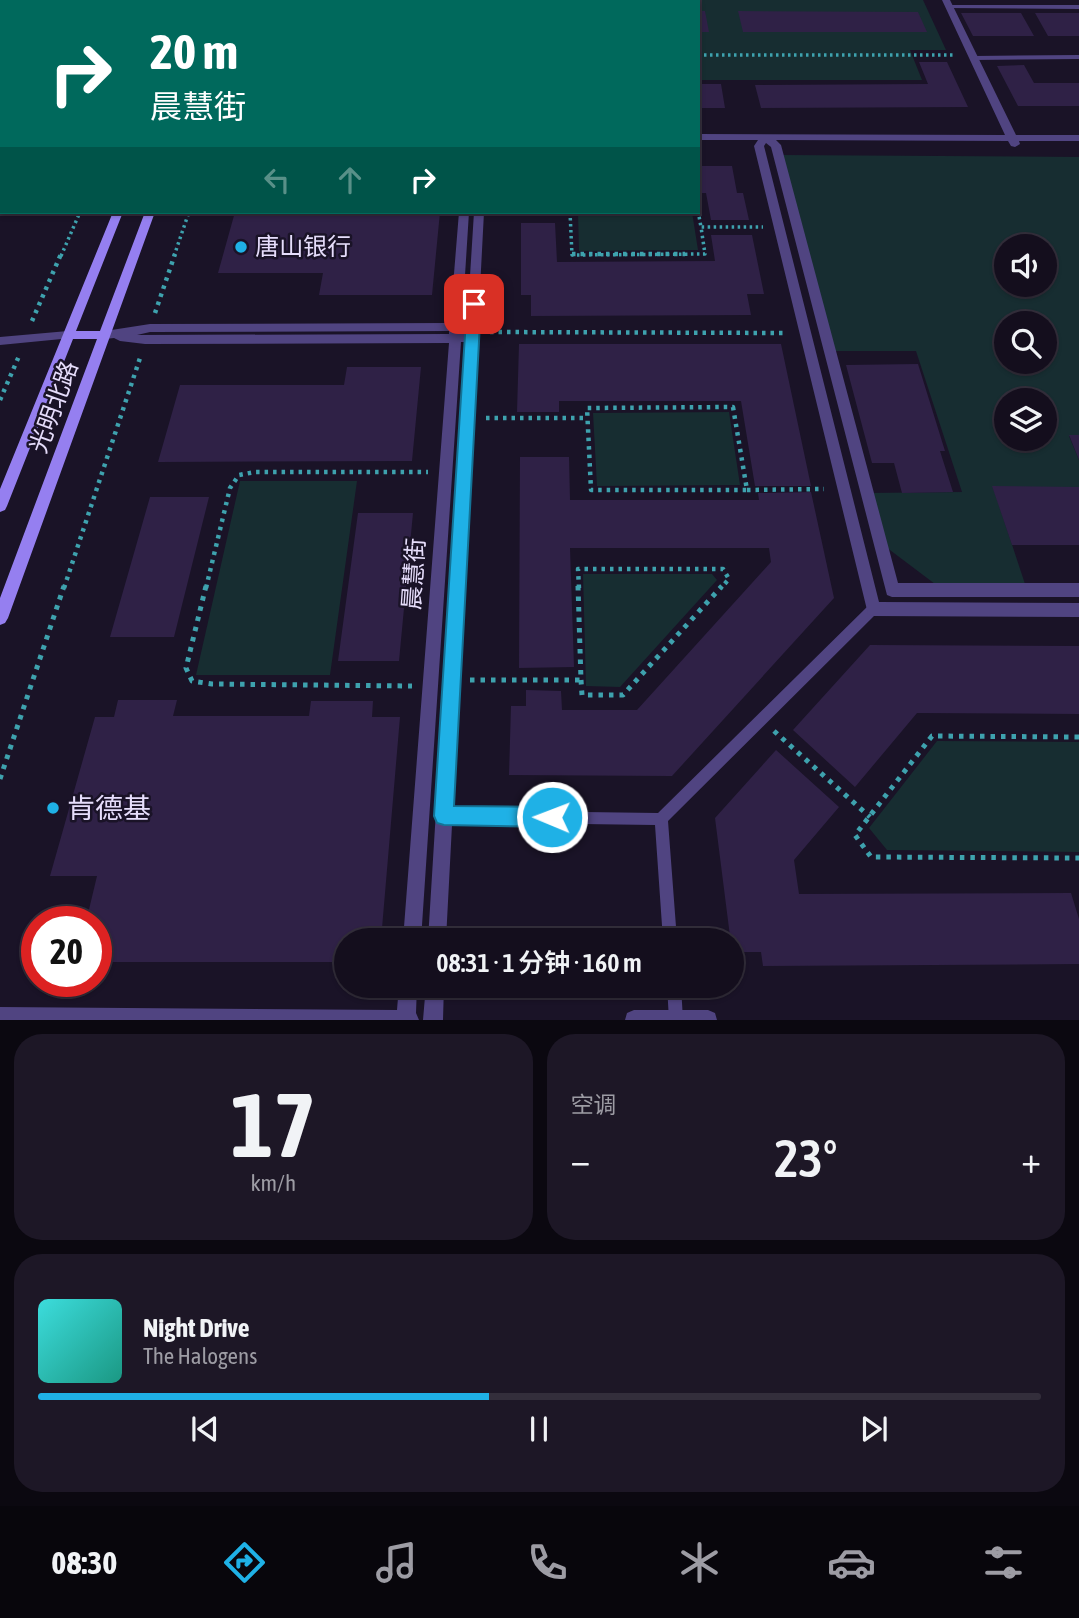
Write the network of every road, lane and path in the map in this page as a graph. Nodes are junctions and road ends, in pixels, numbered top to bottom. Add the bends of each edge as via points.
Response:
1 (937, 0) edge
2 (948, 3) edge
3 (1079, 7) edge
4 (700, 55) edge
5 (969, 57) junction
6 (1079, 57) edge
7 (700, 138) edge
8 (1079, 138) edge
9 (1009, 142) junction
10 (767, 143) junction
11 (700, 146) edge
12 (1079, 146) edge
13 (79, 214) edge
14 (117, 214) edge
15 (149, 214) edge
16 (188, 214) edge
17 (464, 214) edge
18 (479, 214) edge
19 (570, 214) edge
20 (699, 214) edge
21 (701, 227) junction
22 (778, 227) junction
23 (0, 332) edge
24 (455, 332) junction
25 (472, 332) junction
26 (804, 333) junction
27 (148, 334) junction
28 (68, 335) junction
29 (105, 335) junction
30 (27, 336) junction
31 (0, 341) edge
32 (0, 400) edge
33 (467, 418) junction
34 (587, 418) junction
35 (446, 472) junction
36 (843, 489) junction
37 (747, 490) junction
38 (0, 506) edge
39 (1079, 590) edge
40 (873, 609) junction
41 (1079, 610) edge
42 (0, 618) edge
43 (452, 681) junction
44 (581, 681) junction
45 (430, 686) junction
46 (761, 719) junction
47 (1079, 737) edge
48 (0, 779) edge
49 (444, 816) junction
50 (870, 817) junction
51 (661, 818) junction
52 (1079, 858) edge
53 (413, 928) edge
54 (438, 928) edge
55 (669, 928) edge
56 (408, 998) edge
57 (434, 998) edge
58 (675, 998) edge
59 (0, 1017) edge
60 (407, 1019) edge
61 (676, 1019) edge
62 (433, 1020) edge
63 (634, 1020) edge
64 (708, 1020) edge

1 - 5 street
2 - 3 lane
2 - 5 street
4 - 5 path
5 - 6 lane
5 - 9 street
7 - 10 street
8 - 9 street
9 - 10 street
9 - 12 street
10 - 11 street
10 - 22 street
10 - 39 street via 892,590
13 - 30 path
14 - 28 main road, 光明北路
15 - 29 main road, 光明北路
16 - 27 path
17 - 24 street, 晨慧街
18 - 25 street, 晨慧街
19 - 21 path via 572,255 705,254
20 - 21 path
21 - 22 path
22 - 26 street
23 - 30 street
24 - 25 street
24 - 27 street
24 - 35 street, 晨慧街
25 - 26 path
25 - 33 street, 晨慧街
26 - 36 street
27 - 29 street
27 - 48 path
28 - 29 main road
28 - 30 street
28 - 38 main road, 光明北路
29 - 42 main road, 光明北路
30 - 31 street
30 - 32 path
33 - 34 path
33 - 43 street, 晨慧街
34 - 37 path via 591,490
34 - 37 path via 587,408 733,407
35 - 45 street, 晨慧街
35 - 45 path via 239,475 230,488 186,668 192,681 212,684
36 - 37 path
36 - 40 street
40 - 41 street
40 - 46 lane
43 - 44 path
43 - 49 street, 晨慧街
44 - 44 path via 582,695 623,695 729,579 723,569 578,569
45 - 53 street, 晨慧街
46 - 50 path
46 - 51 lane
47 - 50 path via 932,736
49 - 51 lane
49 - 54 street, 晨慧街
50 - 52 path via 855,835 872,857
51 - 55 lane
56 - 60 street
57 - 62 street
58 - 61 lane
59 - 60 street
61 - 63 street
61 - 64 street

